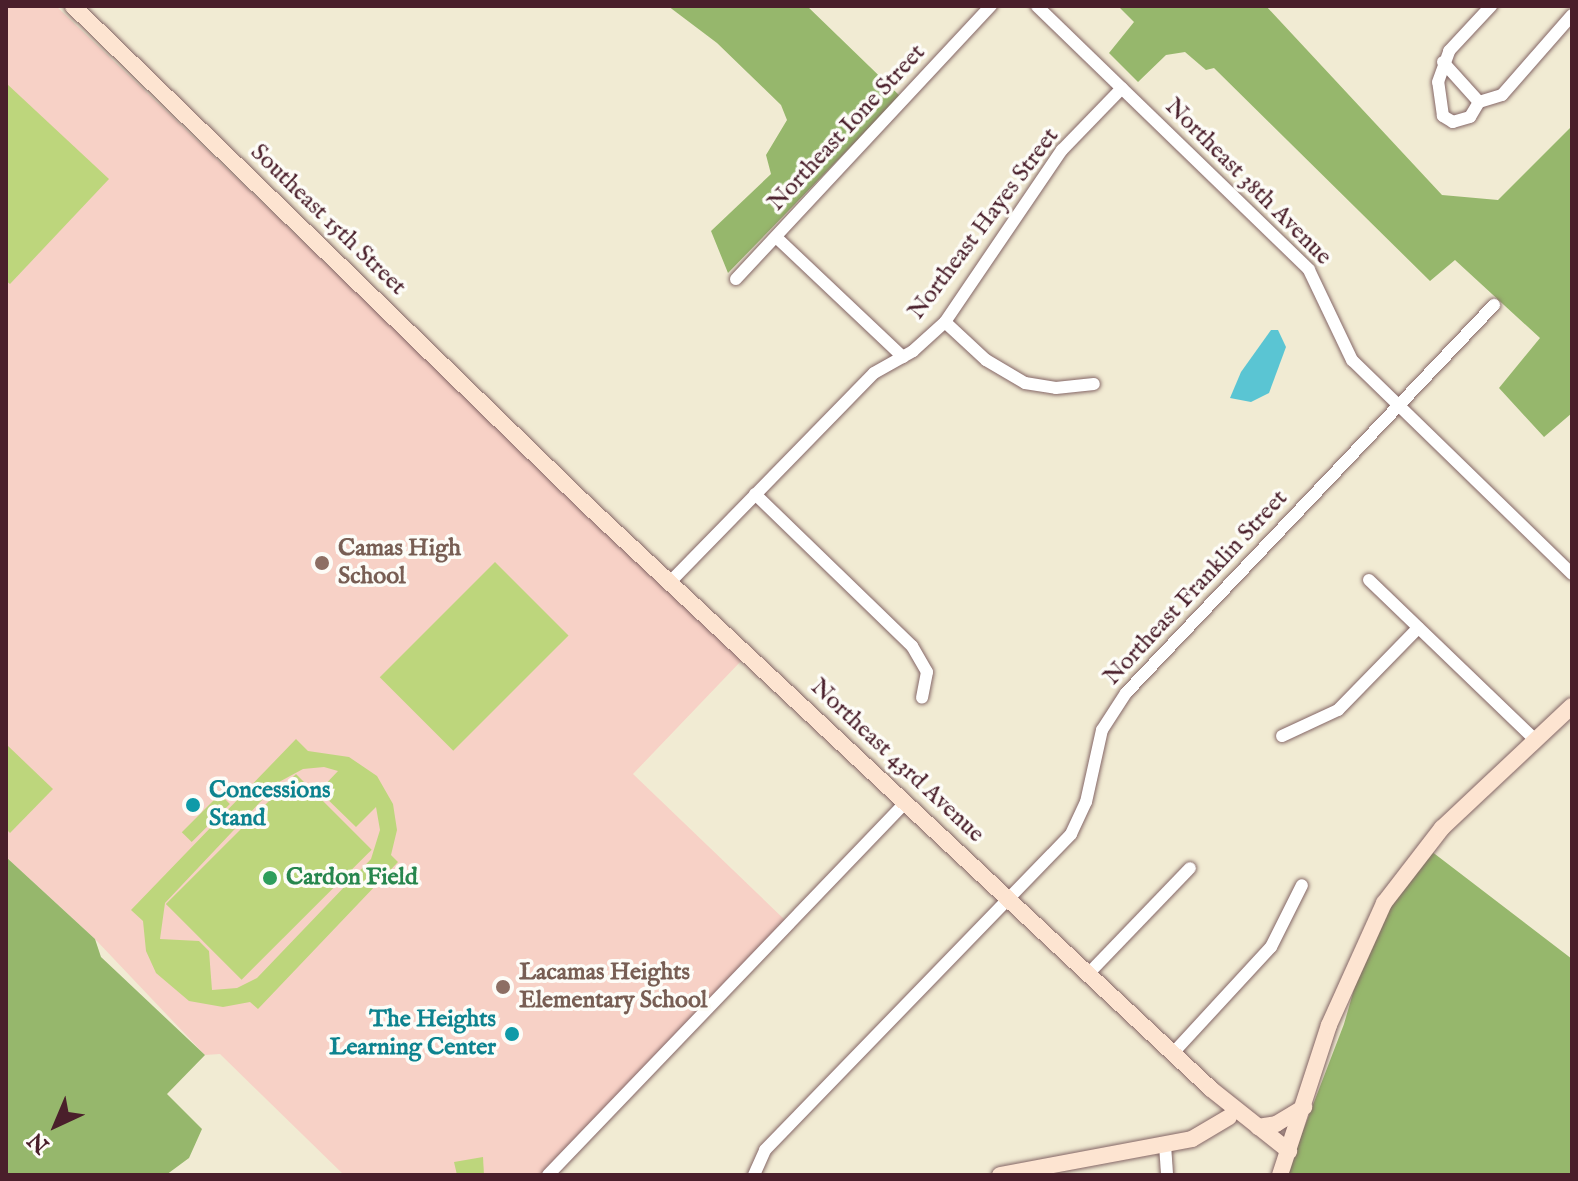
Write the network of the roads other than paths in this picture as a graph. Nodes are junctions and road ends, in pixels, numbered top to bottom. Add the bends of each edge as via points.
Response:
1 (73, 6) edge
2 (991, 6) edge
3 (1037, 6) edge
4 (1491, 6) edge
5 (90, 13) edge
6 (1572, 15) edge
7 (1443, 62) junction
8 (1122, 88) junction
9 (1479, 102) junction
10 (776, 237) junction
11 (736, 279) dead end
12 (1494, 305) dead end
13 (945, 322) junction
14 (903, 357) junction
15 (1094, 384) dead end
16 (1399, 406) junction
17 (550, 469) joint
18 (755, 494) junction
19 (1572, 574) edge
20 (672, 580) junction
21 (1369, 580) dead end
22 (1418, 628) junction
23 (922, 698) dead end
24 (1572, 706) edge
25 (1282, 736) dead end
26 (1535, 740) junction
27 (905, 803) junction
28 (1190, 868) dead end
29 (1302, 885) dead end
30 (1009, 898) junction
31 (1090, 972) junction
32 (1174, 1052) junction
33 (1211, 1089) junction
34 (1304, 1107) junction
35 (1229, 1117) junction
36 (1258, 1127) junction
37 (1165, 1145) junction
38 (1289, 1151) junction
39 (548, 1175) edge
40 (754, 1175) edge
41 (1000, 1175) edge
42 (1167, 1175) edge
43 (1280, 1175) edge

1 - 5 street, Southeast 15th Street
2 - 10 street, Northeast Ione Street
3 - 8 street, Northeast 38th Avenue
4 - 7 street
5 - 17 street, Southeast 15th Street
6 - 9 street via 1502,95
7 - 9 street
7 - 9 street via 1438,82 1443,116 1463,121
8 - 13 street, Northeast Hayes Street via 1062,150
8 - 16 street, Northeast 38th Avenue via 1309,270 1342,345
10 - 11 street, Northeast Ione Street
10 - 14 street
12 - 16 street, Northeast Franklin Street
13 - 14 street, Northeast Hayes Street
13 - 15 street via 986,360 1025,383 1056,388
14 - 18 street, Northeast Hayes Street via 874,373
16 - 19 street, Northeast 38th Avenue
16 - 30 street, Northeast Franklin Street via 1126,693 1102,730 1086,802 1071,834
17 - 20 street, Northeast 43rd Avenue
18 - 20 street, Northeast Hayes Street
18 - 23 street via 912,646 927,672
20 - 27 street, Northeast 43rd Avenue
21 - 22 street
22 - 25 street via 1338,710
22 - 26 street
24 - 26 street
26 - 34 street via 1428,842 1384,903 1329,1025
27 - 30 street, Northeast 43rd Avenue
27 - 39 street
28 - 31 street
29 - 32 street via 1271,947
30 - 31 street, Northeast 43rd Avenue
30 - 40 street, Northeast Franklin Street via 765,1150
31 - 32 street, Northeast 43rd Avenue
32 - 33 street, Northeast 43rd Avenue
33 - 35 street, Northeast 43rd Avenue
33 - 36 street, Northeast 43rd Avenue
34 - 36 street via 1276,1124
34 - 38 street
35 - 37 street via 1202,1135
35 - 38 street, Northeast 43rd Avenue via 1274,1149
36 - 38 street, Northeast 43rd Avenue
37 - 41 street
37 - 42 street
38 - 43 street

